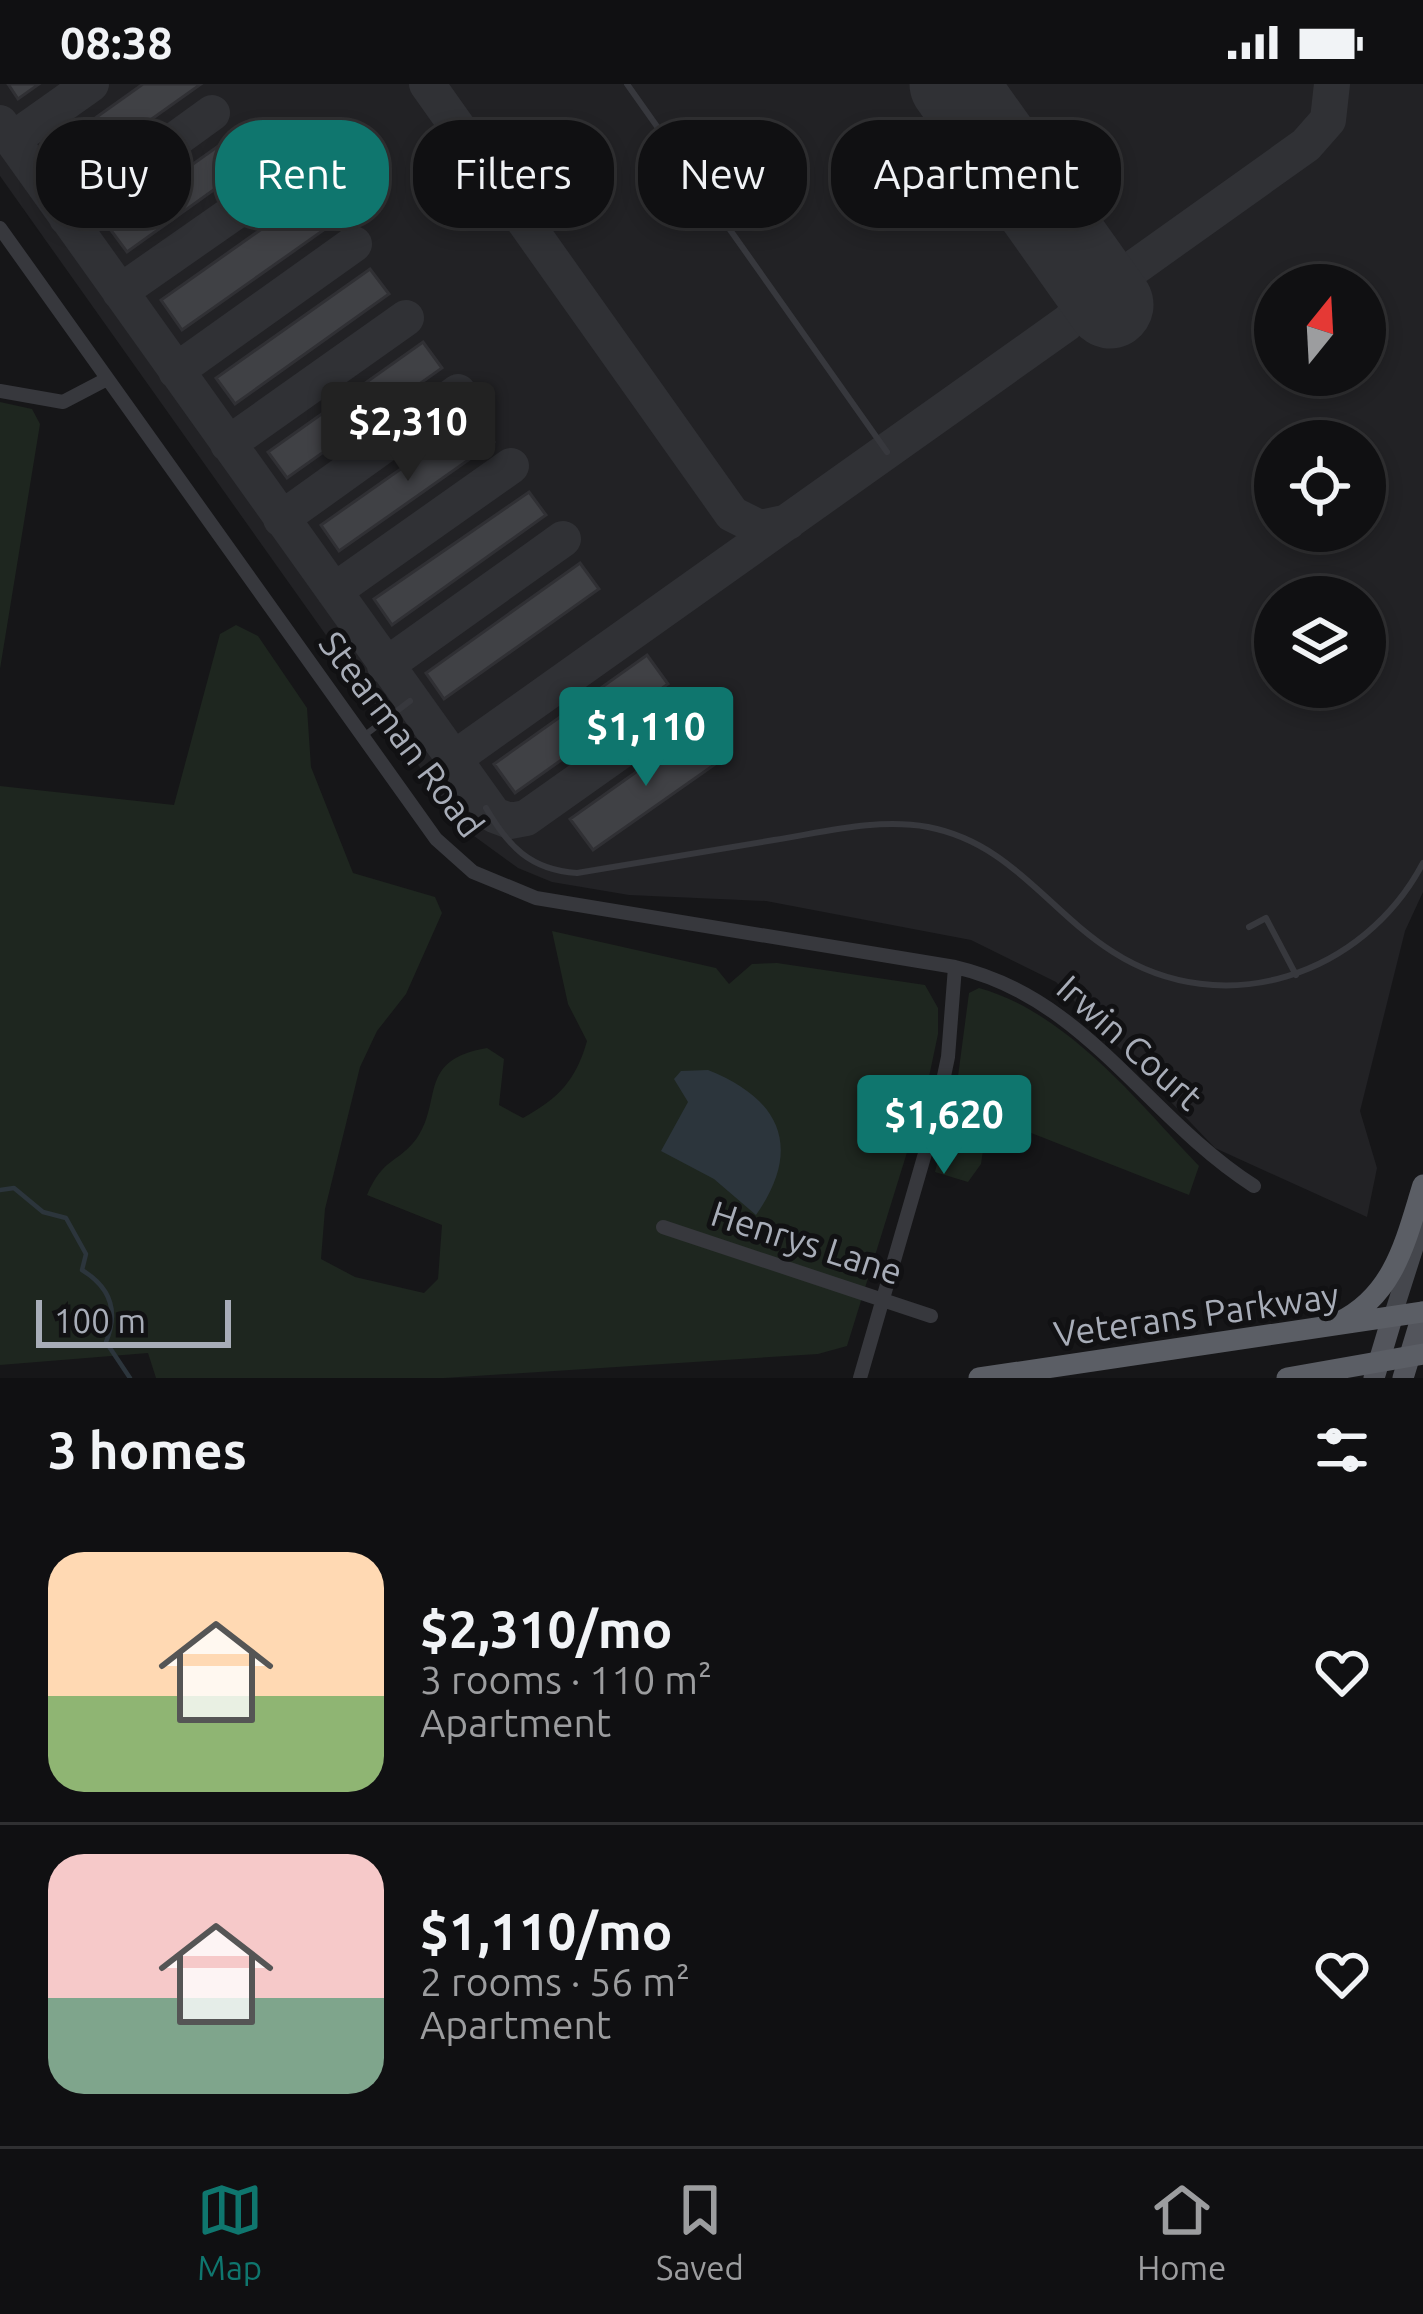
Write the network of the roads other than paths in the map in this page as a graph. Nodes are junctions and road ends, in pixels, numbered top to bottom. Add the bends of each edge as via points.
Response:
1 (628, 84) edge
2 (0, 228) edge
3 (107, 380) junction
4 (0, 391) edge
5 (887, 452) dead end
6 (410, 701) dead end
7 (362, 736) junction
8 (486, 808) dead end
9 (1423, 863) edge
10 (1249, 927) dead end
11 (955, 967) junction
12 (1296, 975) junction
13 (1423, 1185) edge
14 (1254, 1186) dead end
15 (1423, 1221) edge
16 (663, 1227) dead end
17 (881, 1296) junction
18 (1423, 1312) edge
19 (931, 1316) dead end
20 (1392, 1318) junction
21 (1312, 1331) junction
22 (1179, 1352) junction
23 (1412, 1363) edge
24 (1376, 1371) edge
25 (860, 1378) edge
26 (979, 1378) edge
27 (1087, 1378) edge
28 (1287, 1378) edge

1 - 5 lane
2 - 3 street, Stearman Road
3 - 4 street via 63,402
3 - 7 street, Stearman Road
6 - 7 lane
7 - 11 street, Stearman Road via 436,839 473,872 514,893
8 - 12 lane via 514,850 548,869 577,873 866,825 925,826 1011,862 1097,940 1148,970 1219,986
9 - 12 lane via 1370,934
10 - 12 lane via 1266,918
11 - 14 street, Irwin Court via 1023,989 1068,1018
11 - 17 street via 945,1076
13 - 21 highway via 1386,1283 1356,1312
15 - 20 main road
16 - 17 street, Henrys Lane
17 - 19 street, Henrys Lane
17 - 25 street
18 - 20 highway, Veterans Parkway
18 - 23 main road
20 - 21 highway, Veterans Parkway
20 - 24 main road
21 - 22 highway, Veterans Parkway
22 - 26 highway, Veterans Parkway
22 - 27 highway
23 - 24 highway, Veterans Parkway
24 - 28 highway, Veterans Parkway

